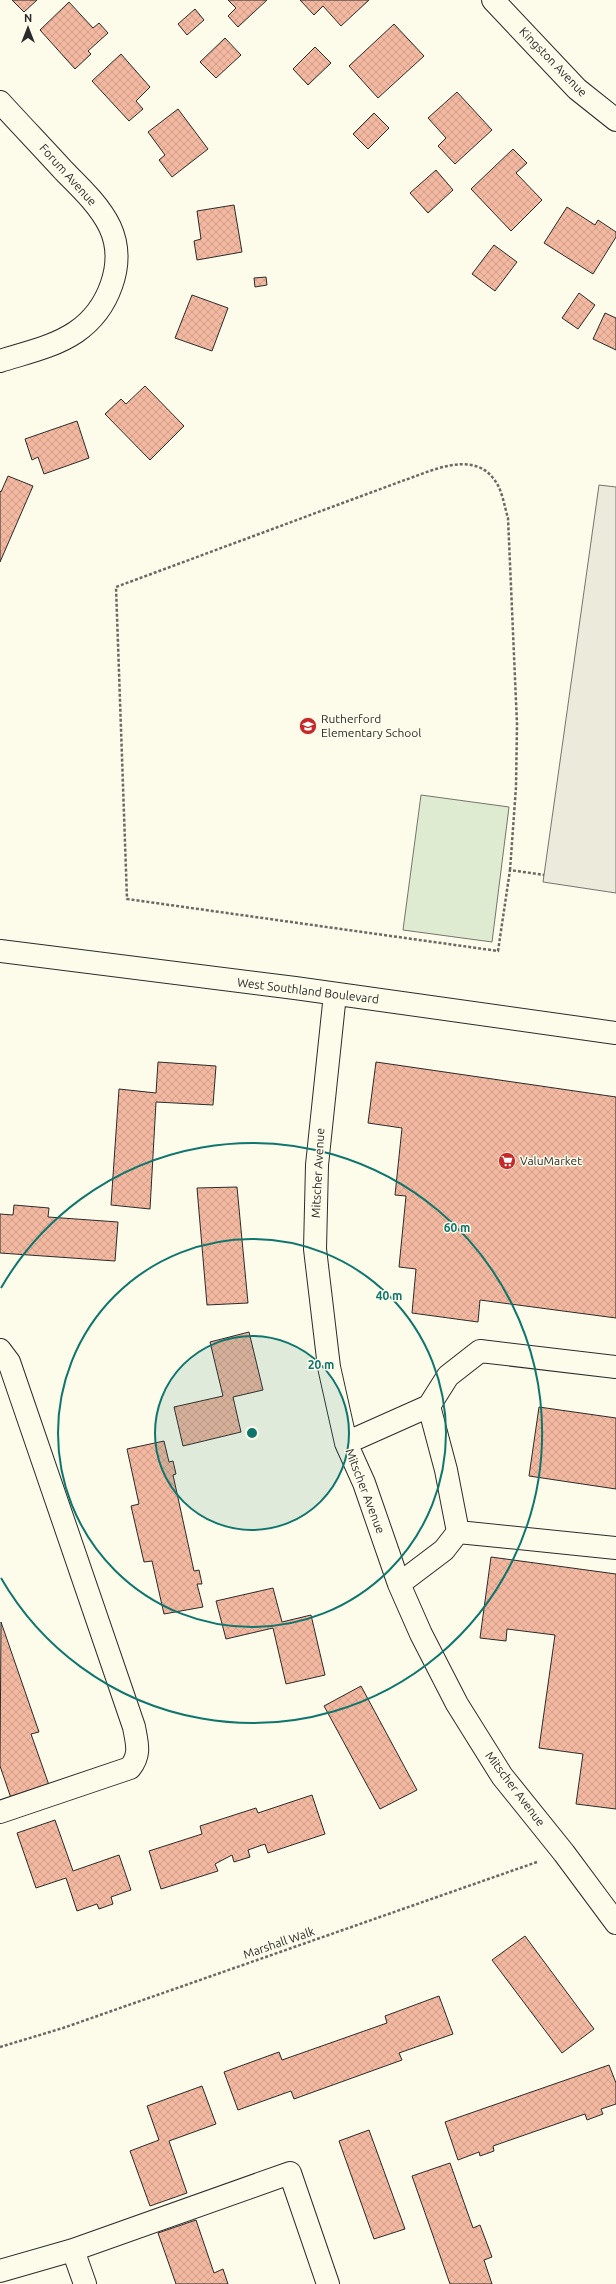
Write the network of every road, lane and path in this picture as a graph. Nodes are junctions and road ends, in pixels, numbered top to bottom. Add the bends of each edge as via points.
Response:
1 (493, 0) edge
2 (0, 102) edge
3 (616, 120) edge
4 (0, 361) edge
5 (510, 870) junction
6 (544, 875) dead end
7 (0, 951) edge
8 (334, 994) junction
9 (616, 1033) edge
10 (0, 1350) edge
11 (616, 1367) edge
12 (429, 1406) junction
13 (346, 1443) junction
14 (458, 1532) junction
15 (616, 1548) edge
16 (399, 1584) junction
17 (0, 1812) edge
18 (564, 1853) junction
19 (616, 1923) edge
20 (0, 2047) edge
21 (73, 2250) junction
22 (0, 2272) edge
23 (85, 2284) edge
24 (328, 2284) edge

1 - 3 street, Kingston Avenue via 577,89
2 - 4 street, Forum Avenue via 93,201 110,228 116,255 112,285 103,304 90,320 60,341
5 - 5 path via 498,951 127,899 116,587 402,481 452,465 464,463 480,466 494,478 508,518 516,724 516,787
5 - 6 path
7 - 8 street, West Southland Boulevard
8 - 9 street, West Southland Boulevard
8 - 13 street, Mitscher Avenue via 317,1165 315,1249 329,1367
10 - 17 street via 12,1370 134,1727 137,1745 137,1758 130,1768
11 - 12 street via 480,1351 448,1376
12 - 13 street
12 - 14 street via 446,1470
13 - 16 street, Mitscher Avenue via 364,1483
14 - 15 street
14 - 16 street via 444,1550
16 - 18 street, Mitscher Avenue via 457,1704 502,1776
18 - 19 street, Mitscher Avenue
18 - 20 path, Marshall Walk via 63,2028
21 - 22 street
21 - 23 street
21 - 24 street via 290,2173

